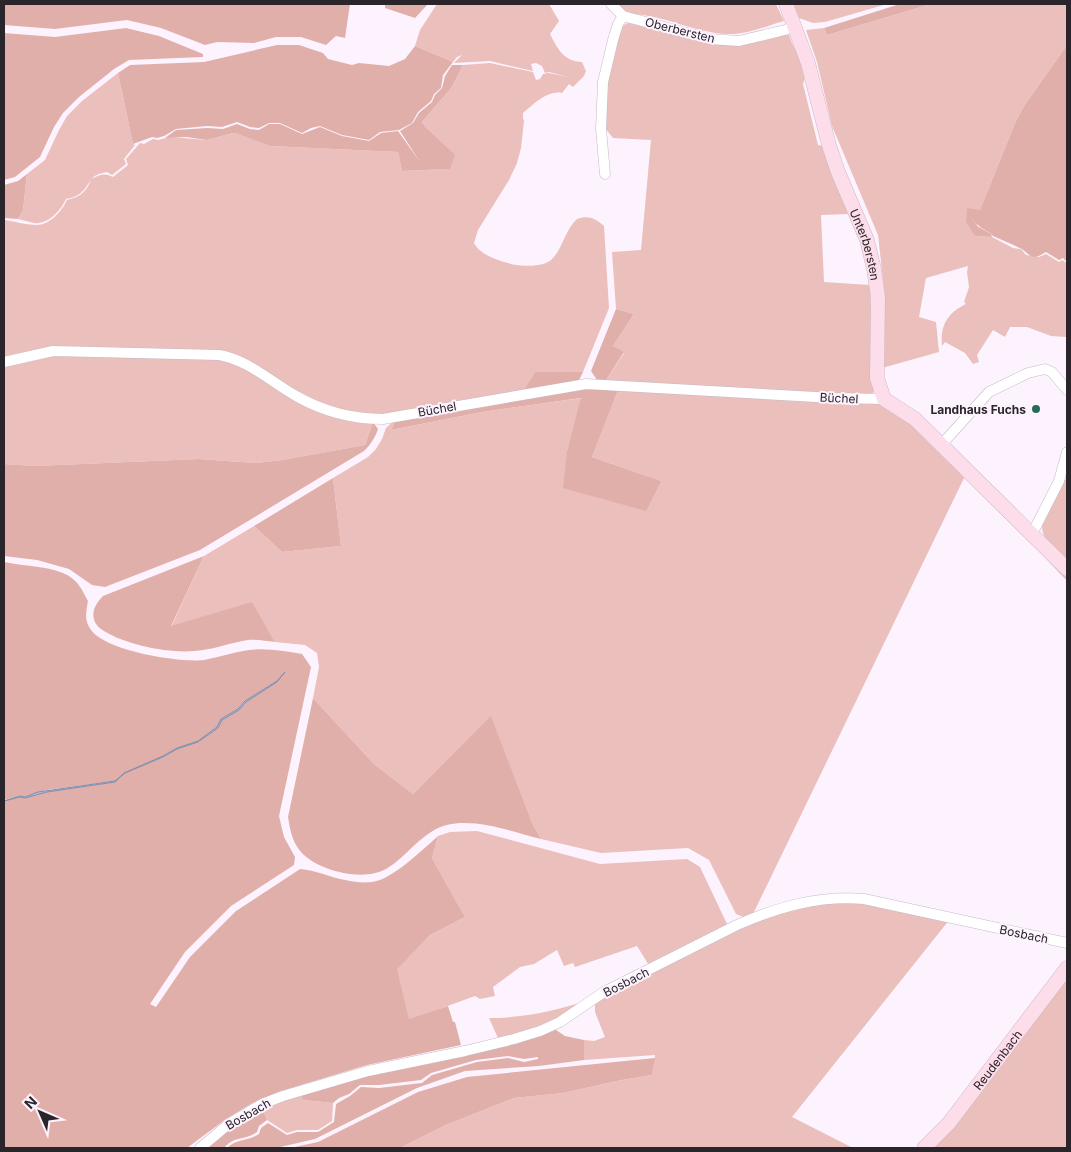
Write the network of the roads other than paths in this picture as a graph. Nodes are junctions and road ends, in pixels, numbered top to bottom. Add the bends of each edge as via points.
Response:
1 (611, 4) edge
2 (786, 4) edge
3 (624, 16) junction
4 (794, 26) junction
5 (605, 174) dead end
6 (4, 362) edge
7 (1067, 390) edge
8 (884, 399) junction
9 (942, 444) junction
10 (1067, 452) edge
11 (1032, 534) junction
12 (1067, 569) edge
13 (1067, 943) edge
14 (1067, 968) edge
15 (200, 1148) edge
16 (924, 1148) edge

1 - 3 street, Oberbersten
2 - 4 street, Unterbersten
3 - 4 street, Oberbersten via 729,41
3 - 5 street via 618,24 603,82
4 - 8 street, Unterbersten via 808,63 829,145 867,240 874,269 878,297 877,378
6 - 8 street, Büchel via 53,351 219,355 241,362 317,406 336,413 375,419 586,384
7 - 9 street via 1052,372 1045,369 1028,373 989,392
8 - 9 street via 915,419
9 - 11 street
10 - 11 street via 1059,481
11 - 12 street
13 - 15 street, Bosbach via 864,899 827,898 794,904 737,925 604,992 540,1031 368,1071 283,1096 230,1123
14 - 16 street, Reudenbach via 949,1123

